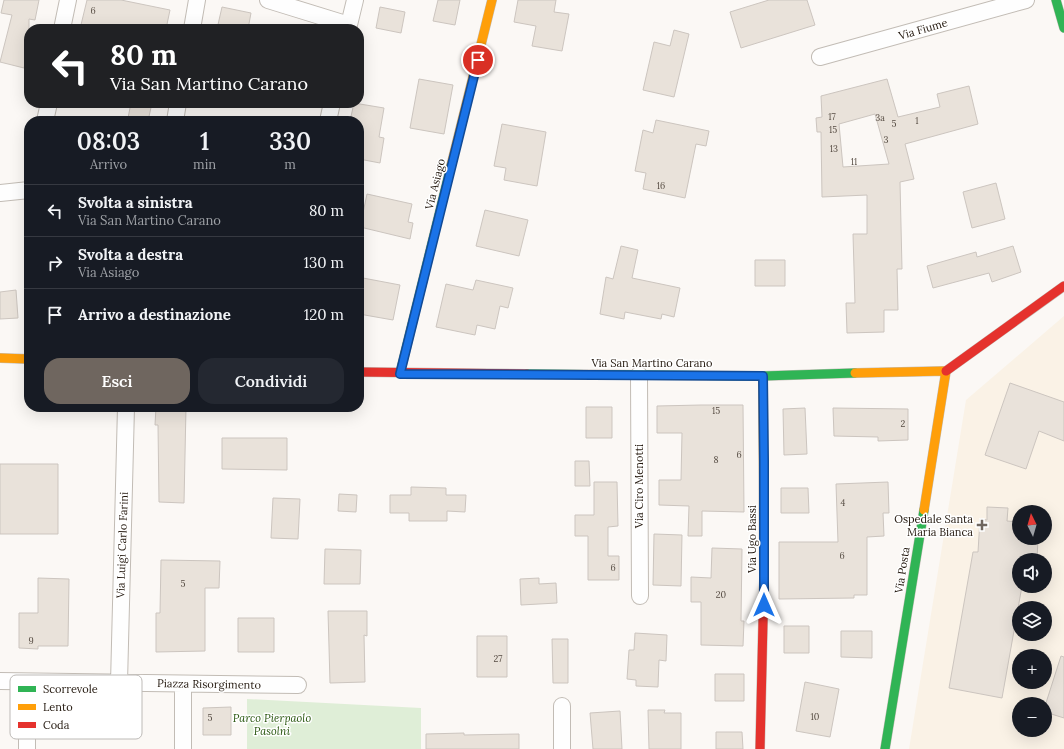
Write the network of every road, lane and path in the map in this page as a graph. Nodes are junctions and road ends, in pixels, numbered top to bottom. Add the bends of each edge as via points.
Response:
1 (68, 0) edge
2 (197, 0) edge
3 (268, 0) edge
4 (355, 0) edge
5 (492, 0) edge
6 (1026, 0) edge
7 (1056, 0) edge
8 (63, 24) edge
9 (193, 24) edge
10 (340, 24) edge
11 (350, 24) edge
12 (1064, 28) edge
13 (820, 57) dead end
14 (24, 191) edge
15 (0, 193) edge
16 (1064, 286) edge
17 (0, 358) edge
18 (24, 359) edge
19 (946, 371) junction
20 (364, 372) edge
21 (400, 374) junction
22 (638, 375) junction
23 (763, 376) junction
24 (126, 412) edge
25 (640, 596) dead end
26 (119, 675) edge
27 (142, 683) edge
28 (183, 684) junction
29 (298, 685) dead end
30 (562, 706) dead end
31 (183, 749) edge
32 (562, 749) edge
33 (760, 749) edge
34 (885, 749) edge

1 - 8 street
2 - 9 street
3 - 10 street
4 - 11 street
5 - 21 street, Via Asiago
6 - 13 street, Via Fiume
7 - 12 street
14 - 15 street
16 - 19 street
17 - 18 street
19 - 23 street, Via San Martino Carano
19 - 34 street, Via Posta
20 - 21 street, Via San Martino Carano
21 - 22 street, Via San Martino Carano
22 - 23 street, Via San Martino Carano
22 - 25 street, Via Ciro Menotti
23 - 33 street, Via Ugo Bassi via 764,581
24 - 26 street, Via Luigi Carlo Farini
27 - 28 street, Piazza Risorgimento
28 - 29 street, Piazza Risorgimento
28 - 31 street
30 - 32 street

